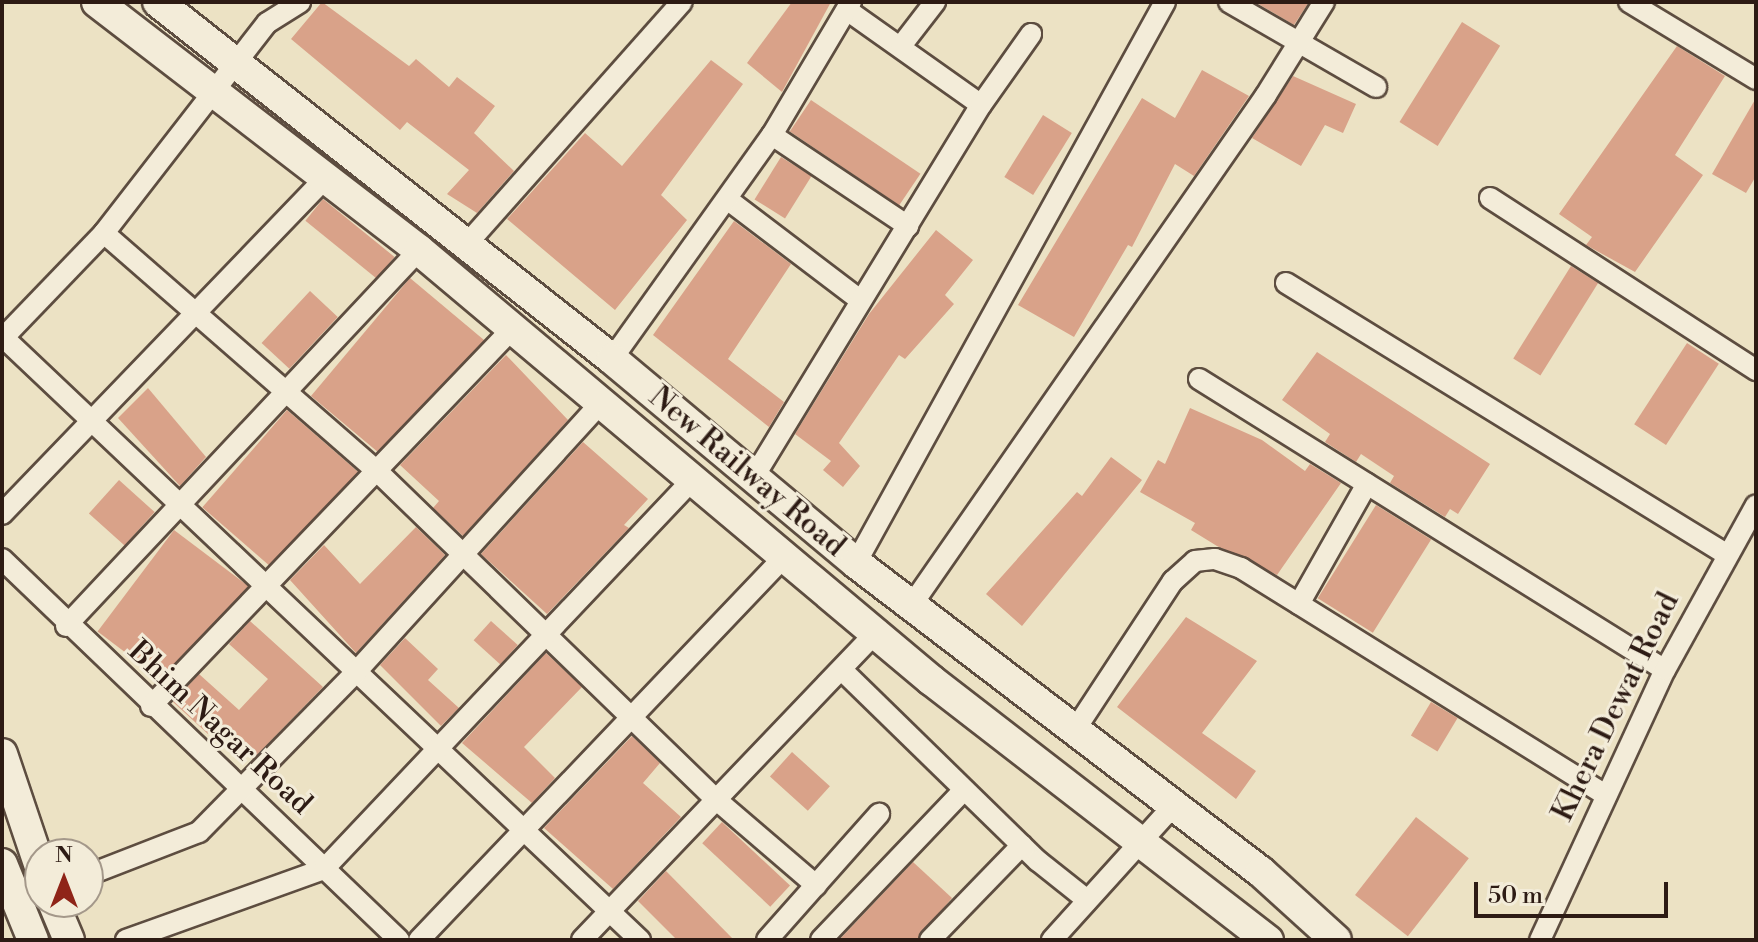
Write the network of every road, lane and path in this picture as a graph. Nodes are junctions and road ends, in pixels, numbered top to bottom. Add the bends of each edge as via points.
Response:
1 (97, 2) edge
2 (300, 2) edge
3 (682, 2) edge
4 (935, 2) edge
5 (1165, 2) edge
6 (1229, 2) edge
7 (1324, 2) edge
8 (1629, 2) edge
9 (849, 6) edge
10 (167, 9) edge
11 (1031, 34) dead end
12 (1300, 41) junction
13 (152, 46) junction
14 (901, 46) junction
15 (235, 63) junction
16 (1756, 79) edge
17 (1376, 87) dead end
18 (212, 93) junction
19 (981, 105) junction
20 (772, 135) junction
21 (326, 177) junction
22 (1490, 198) dead end
23 (727, 199) junction
24 (908, 226) junction
25 (104, 233) junction
26 (466, 245) junction
27 (419, 250) junction
28 (1286, 283) dead end
29 (860, 300) junction
30 (197, 312) junction
31 (512, 329) junction
32 (3, 339) edge
33 (612, 359) junction
34 (1756, 370) edge
35 (1199, 379) dead end
36 (285, 388) junction
37 (601, 403) junction
38 (92, 416) junction
39 (376, 470) junction
40 (755, 475) junction
41 (695, 477) junction
42 (1367, 484) junction
43 (1756, 505) edge
44 (183, 506) junction
45 (2, 514) edge
46 (464, 554) junction
47 (787, 554) junction
48 (1726, 554) junction
49 (2, 559) edge
50 (856, 563) junction
51 (264, 587) junction
52 (1299, 604) junction
53 (911, 606) junction
54 (66, 626) junction
55 (878, 630) junction
56 (547, 634) junction
57 (1665, 670) junction
58 (843, 671) junction
59 (356, 672) junction
60 (151, 706) junction
61 (633, 719) junction
62 (1073, 733) junction
63 (436, 753) junction
64 (2, 754) edge
65 (241, 783) junction
66 (964, 790) junction
67 (1604, 794) junction
68 (719, 802) junction
69 (1173, 806) junction
70 (879, 814) dead end
71 (521, 834) junction
72 (30, 838) edge
73 (1137, 839) junction
74 (1022, 845) junction
75 (104, 869) edge
76 (324, 869) junction
77 (4, 876) edge
78 (816, 885) junction
79 (1087, 900) junction
80 (609, 912) junction
81 (60, 918) edge
82 (25, 936) edge
83 (775, 937) edge
84 (69, 940) edge
85 (126, 940) edge
86 (399, 940) edge
87 (419, 940) edge
88 (582, 940) edge
89 (640, 940) edge
90 (821, 940) edge
91 (930, 940) edge
92 (1052, 940) edge
93 (1268, 940) edge
94 (1336, 940) edge
95 (1540, 940) edge

1 - 13 main road, New Railway Road
2 - 15 street via 267,23
3 - 26 street
4 - 14 street
5 - 50 street
6 - 12 street
7 - 12 street
8 - 16 street
9 - 14 street
9 - 20 street
10 - 13 main road
10 - 15 main road, New Railway Road
11 - 19 street
12 - 17 street
12 - 53 street
13 - 18 main road, New Railway Road
14 - 19 street
15 - 18 street
15 - 26 main road, New Railway Road
18 - 21 main road, New Railway Road
18 - 25 street
19 - 24 street
20 - 23 street
20 - 24 street
21 - 27 main road, New Railway Road
21 - 30 street
22 - 34 street
23 - 29 street
23 - 33 street
24 - 29 street
25 - 30 street
25 - 32 street
26 - 33 main road, New Railway Road
27 - 31 main road, New Railway Road
27 - 36 street
28 - 48 street
29 - 40 street
30 - 36 street
30 - 38 street
31 - 37 main road, New Railway Road
31 - 39 street
32 - 38 street
33 - 40 main road, New Railway Road
35 - 42 street
36 - 39 street
36 - 44 street
37 - 41 main road, New Railway Road
37 - 46 street
38 - 44 street
38 - 45 street
39 - 46 street
39 - 51 street
40 - 50 main road, New Railway Road
41 - 47 main road, New Railway Road
41 - 56 street
42 - 52 street
42 - 57 street
43 - 48 street, Khera Dewat Road
44 - 51 street
44 - 54 street
46 - 56 street
46 - 59 street
47 - 55 main road, New Railway Road
47 - 61 street
48 - 57 street, Khera Dewat Road
49 - 54 street, Bhim Nagar Road
50 - 53 main road, New Railway Road
51 - 59 street
51 - 60 street
52 - 62 street via 1241,568 1215,559 1195,561 1173,581
52 - 67 street
53 - 62 main road, New Railway Road
54 - 60 street, Bhim Nagar Road
55 - 58 street
55 - 73 main road, New Railway Road via 931,680
56 - 61 street
56 - 63 street
57 - 67 street, Khera Dewat Road
58 - 66 street
58 - 68 street
59 - 63 street
59 - 65 street
60 - 65 street, Bhim Nagar Road
61 - 68 street
61 - 71 street
62 - 69 main road, New Railway Road
63 - 71 street
63 - 76 street
64 - 72 main road
65 - 75 street via 185,841
65 - 76 street, Bhim Nagar Road
66 - 74 street
66 - 90 street
67 - 95 street, Khera Dewat Road
68 - 78 street
68 - 80 street
69 - 73 street
69 - 94 main road, New Railway Road
70 - 78 street
71 - 80 street
71 - 87 street
73 - 79 street
73 - 93 main road, New Railway Road
74 - 79 street
74 - 91 street
76 - 85 street
76 - 86 street, Bhim Nagar Road
77 - 82 main road
78 - 83 street
79 - 92 street
80 - 88 street
80 - 89 street
81 - 84 main road

